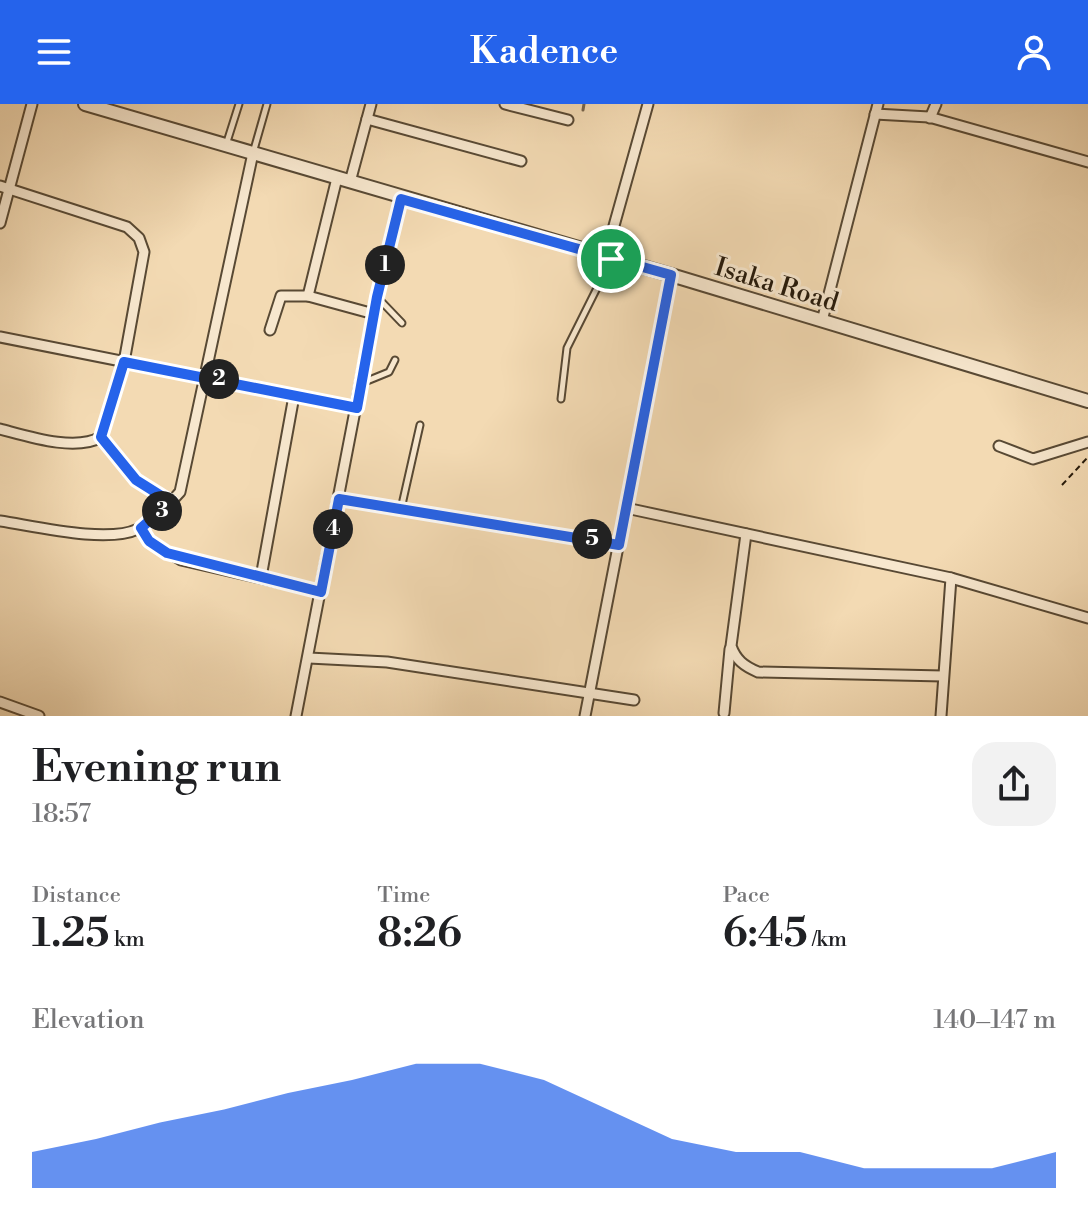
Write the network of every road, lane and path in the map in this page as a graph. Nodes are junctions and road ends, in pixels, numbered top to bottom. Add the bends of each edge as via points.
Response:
1 (32, 104) edge
2 (85, 104) edge
3 (239, 104) edge
4 (267, 104) edge
5 (371, 104) edge
6 (505, 104) edge
7 (648, 104) edge
8 (936, 104) edge
9 (876, 109) edge
10 (930, 118) junction
11 (367, 119) junction
12 (568, 120) dead end
13 (226, 145) junction
14 (253, 153) junction
15 (521, 161) dead end
16 (1088, 162) edge
17 (344, 180) junction
18 (4, 187) edge
19 (401, 199) junction
20 (0, 223) edge
21 (608, 259) junction
22 (671, 275) junction
23 (308, 296) junction
24 (377, 297) junction
25 (374, 314) junction
26 (822, 321) junction
27 (402, 323) dead end
28 (270, 330) dead end
29 (0, 337) edge
30 (395, 360) dead end
31 (124, 362) junction
32 (206, 376) junction
33 (361, 383) junction
34 (294, 396) junction
35 (561, 399) dead end
36 (1088, 401) edge
37 (357, 408) junction
38 (420, 425) dead end
39 (0, 429) edge
40 (101, 437) junction
41 (1088, 442) edge
42 (999, 446) dead end
43 (1088, 457) edge
44 (1062, 485) dead end
45 (339, 499) junction
46 (171, 502) junction
47 (626, 508) junction
48 (400, 510) junction
49 (0, 521) edge
50 (141, 528) junction
51 (746, 534) junction
52 (619, 545) junction
53 (261, 577) junction
54 (951, 578) junction
55 (321, 592) junction
56 (1088, 618) edge
57 (731, 646) junction
58 (309, 658) junction
59 (943, 676) junction
60 (588, 695) junction
61 (634, 700) dead end
62 (0, 702) edge
63 (724, 713) dead end
64 (39, 716) edge
65 (296, 716) edge
66 (585, 716) edge
67 (941, 716) edge

1 - 18 street
2 - 13 street, Isaka Road
3 - 13 lane
4 - 14 lane
5 - 11 street
6 - 12 street
7 - 21 street
8 - 10 street
9 - 10 street
9 - 26 street
10 - 16 street
11 - 15 street
11 - 17 street
13 - 14 street, Isaka Road
14 - 17 street, Isaka Road
14 - 32 street
17 - 19 street, Isaka Road
17 - 23 street
18 - 20 street
18 - 31 street via 127,227 139,238 144,252
19 - 21 street, Isaka Road
19 - 24 street
21 - 22 street, Isaka Road
21 - 35 lane via 567,348
22 - 26 street, Isaka Road
22 - 47 street
23 - 25 street
23 - 28 street via 281,296
24 - 25 street
24 - 27 lane
25 - 33 street
26 - 36 street, Isaka Road
29 - 31 street
30 - 33 lane via 389,372
31 - 32 street
31 - 40 street
32 - 34 street
32 - 46 street via 180,492
33 - 37 street
34 - 37 street
34 - 53 street
37 - 45 street
38 - 48 lane
39 - 40 street via 63,442
40 - 46 path via 136,480
41 - 42 street via 1033,459
43 - 44 path
45 - 48 street
45 - 55 street
46 - 50 street
47 - 51 street
47 - 52 street
48 - 52 street
49 - 50 street via 98,533
50 - 53 street via 149,541 181,560
51 - 54 street
51 - 57 street
52 - 60 street
53 - 55 street
54 - 56 street
54 - 59 street
55 - 58 street
57 - 59 street via 739,661 758,672
57 - 63 street
58 - 60 street via 387,662
58 - 65 street
59 - 67 street
60 - 61 street
60 - 66 street
62 - 64 street

